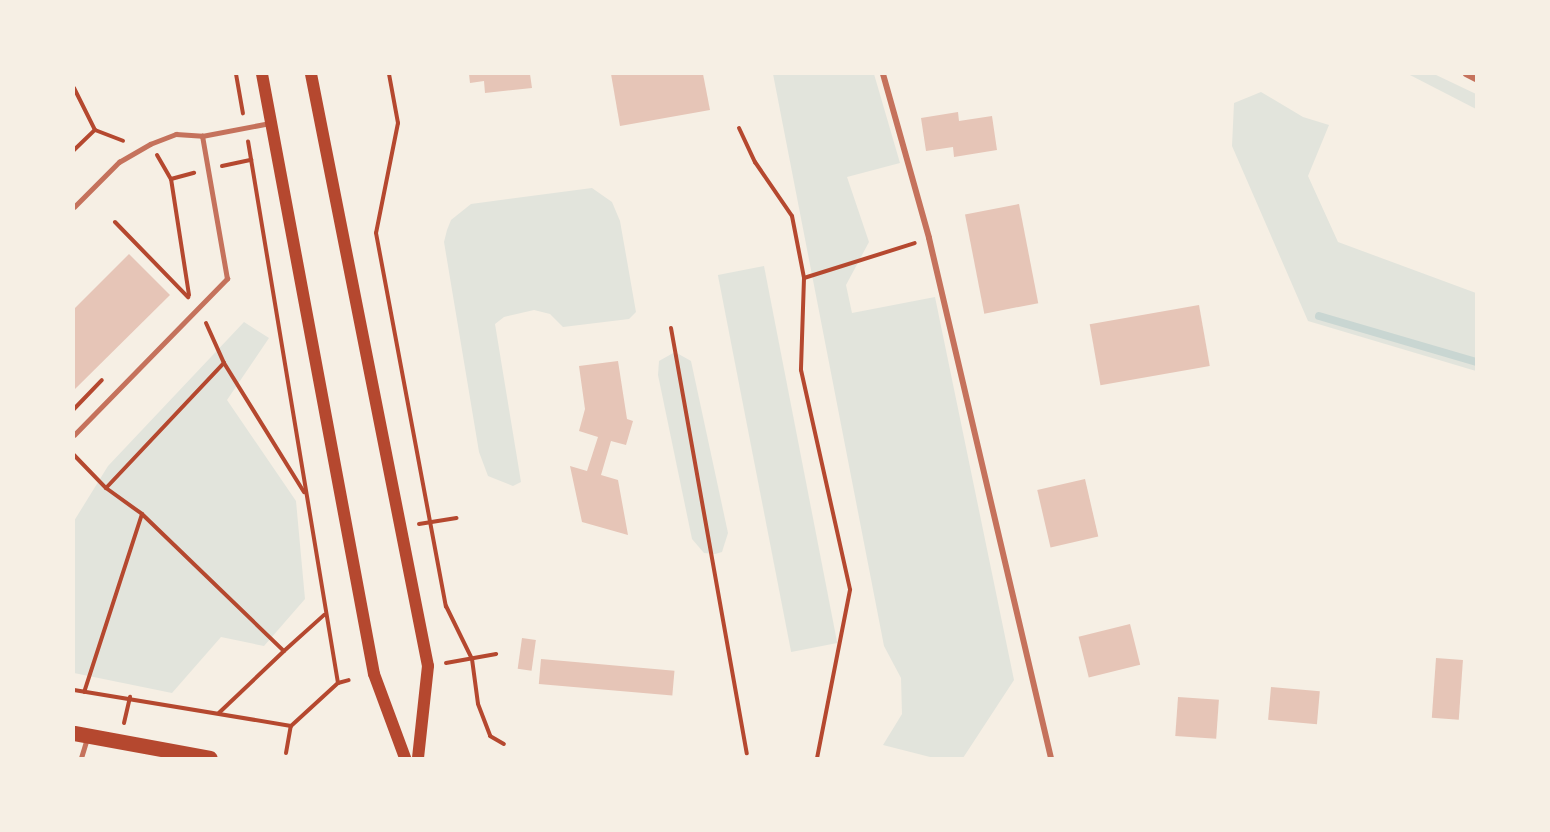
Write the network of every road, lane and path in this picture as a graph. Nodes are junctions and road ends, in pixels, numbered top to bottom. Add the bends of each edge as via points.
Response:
1 (236, 74) edge
2 (262, 74) edge
3 (311, 74) edge
4 (389, 74) edge
5 (883, 74) edge
6 (1466, 74) edge
7 (1476, 79) edge
8 (74, 88) edge
9 (270, 123) junction
10 (245, 128) junction
11 (738, 128) dead end
12 (202, 136) junction
13 (74, 150) edge
14 (251, 160) junction
15 (208, 169) junction
16 (74, 207) edge
17 (115, 222) dead end
18 (929, 238) junction
19 (804, 278) junction
20 (188, 296) junction
21 (197, 310) junction
22 (671, 328) dead end
23 (224, 363) junction
24 (74, 435) edge
25 (74, 455) edge
26 (106, 488) junction
27 (306, 495) junction
28 (142, 514) junction
29 (458, 518) dead end
30 (431, 522) junction
31 (401, 528) junction
32 (324, 614) junction
33 (284, 651) junction
34 (496, 654) dead end
35 (472, 659) junction
36 (445, 664) dead end
37 (349, 680) dead end
38 (338, 683) junction
39 (74, 690) edge
40 (84, 692) junction
41 (219, 713) junction
42 (291, 726) junction
43 (80, 734) edge
44 (504, 744) dead end
45 (286, 753) dead end
46 (747, 753) dead end
47 (81, 759) edge
48 (210, 759) edge
49 (405, 759) edge
50 (418, 759) edge
51 (817, 759) edge
52 (1051, 759) edge

1 - 10 path
2 - 9 main road
3 - 31 main road
4 - 30 path via 398,123 376,232
5 - 18 street
6 - 7 street
8 - 13 path via 95,129
9 - 10 lane
9 - 49 main road via 374,674
10 - 12 lane
10 - 14 path
11 - 19 path via 755,162 792,216
12 - 15 lane
12 - 16 lane via 176,134 150,144 119,162
14 - 15 path
14 - 27 path
15 - 20 path via 171,179
15 - 21 lane via 228,279
17 - 20 path
18 - 19 path
18 - 52 street
19 - 51 path via 801,370 850,590
20 - 21 path
21 - 23 path via 214,336
21 - 24 lane
22 - 46 path
23 - 26 path
23 - 27 path
25 - 26 path
26 - 28 path
27 - 32 path
28 - 33 path
28 - 40 path
29 - 30 path
30 - 31 path
30 - 35 path via 446,606
31 - 50 main road via 428,666
32 - 33 path
32 - 38 path
33 - 41 path
34 - 35 path
35 - 36 path
35 - 44 path via 478,704 490,736
37 - 38 path
38 - 42 path
39 - 40 path
40 - 41 path
41 - 42 path
42 - 45 path
43 - 47 lane
43 - 48 main road

